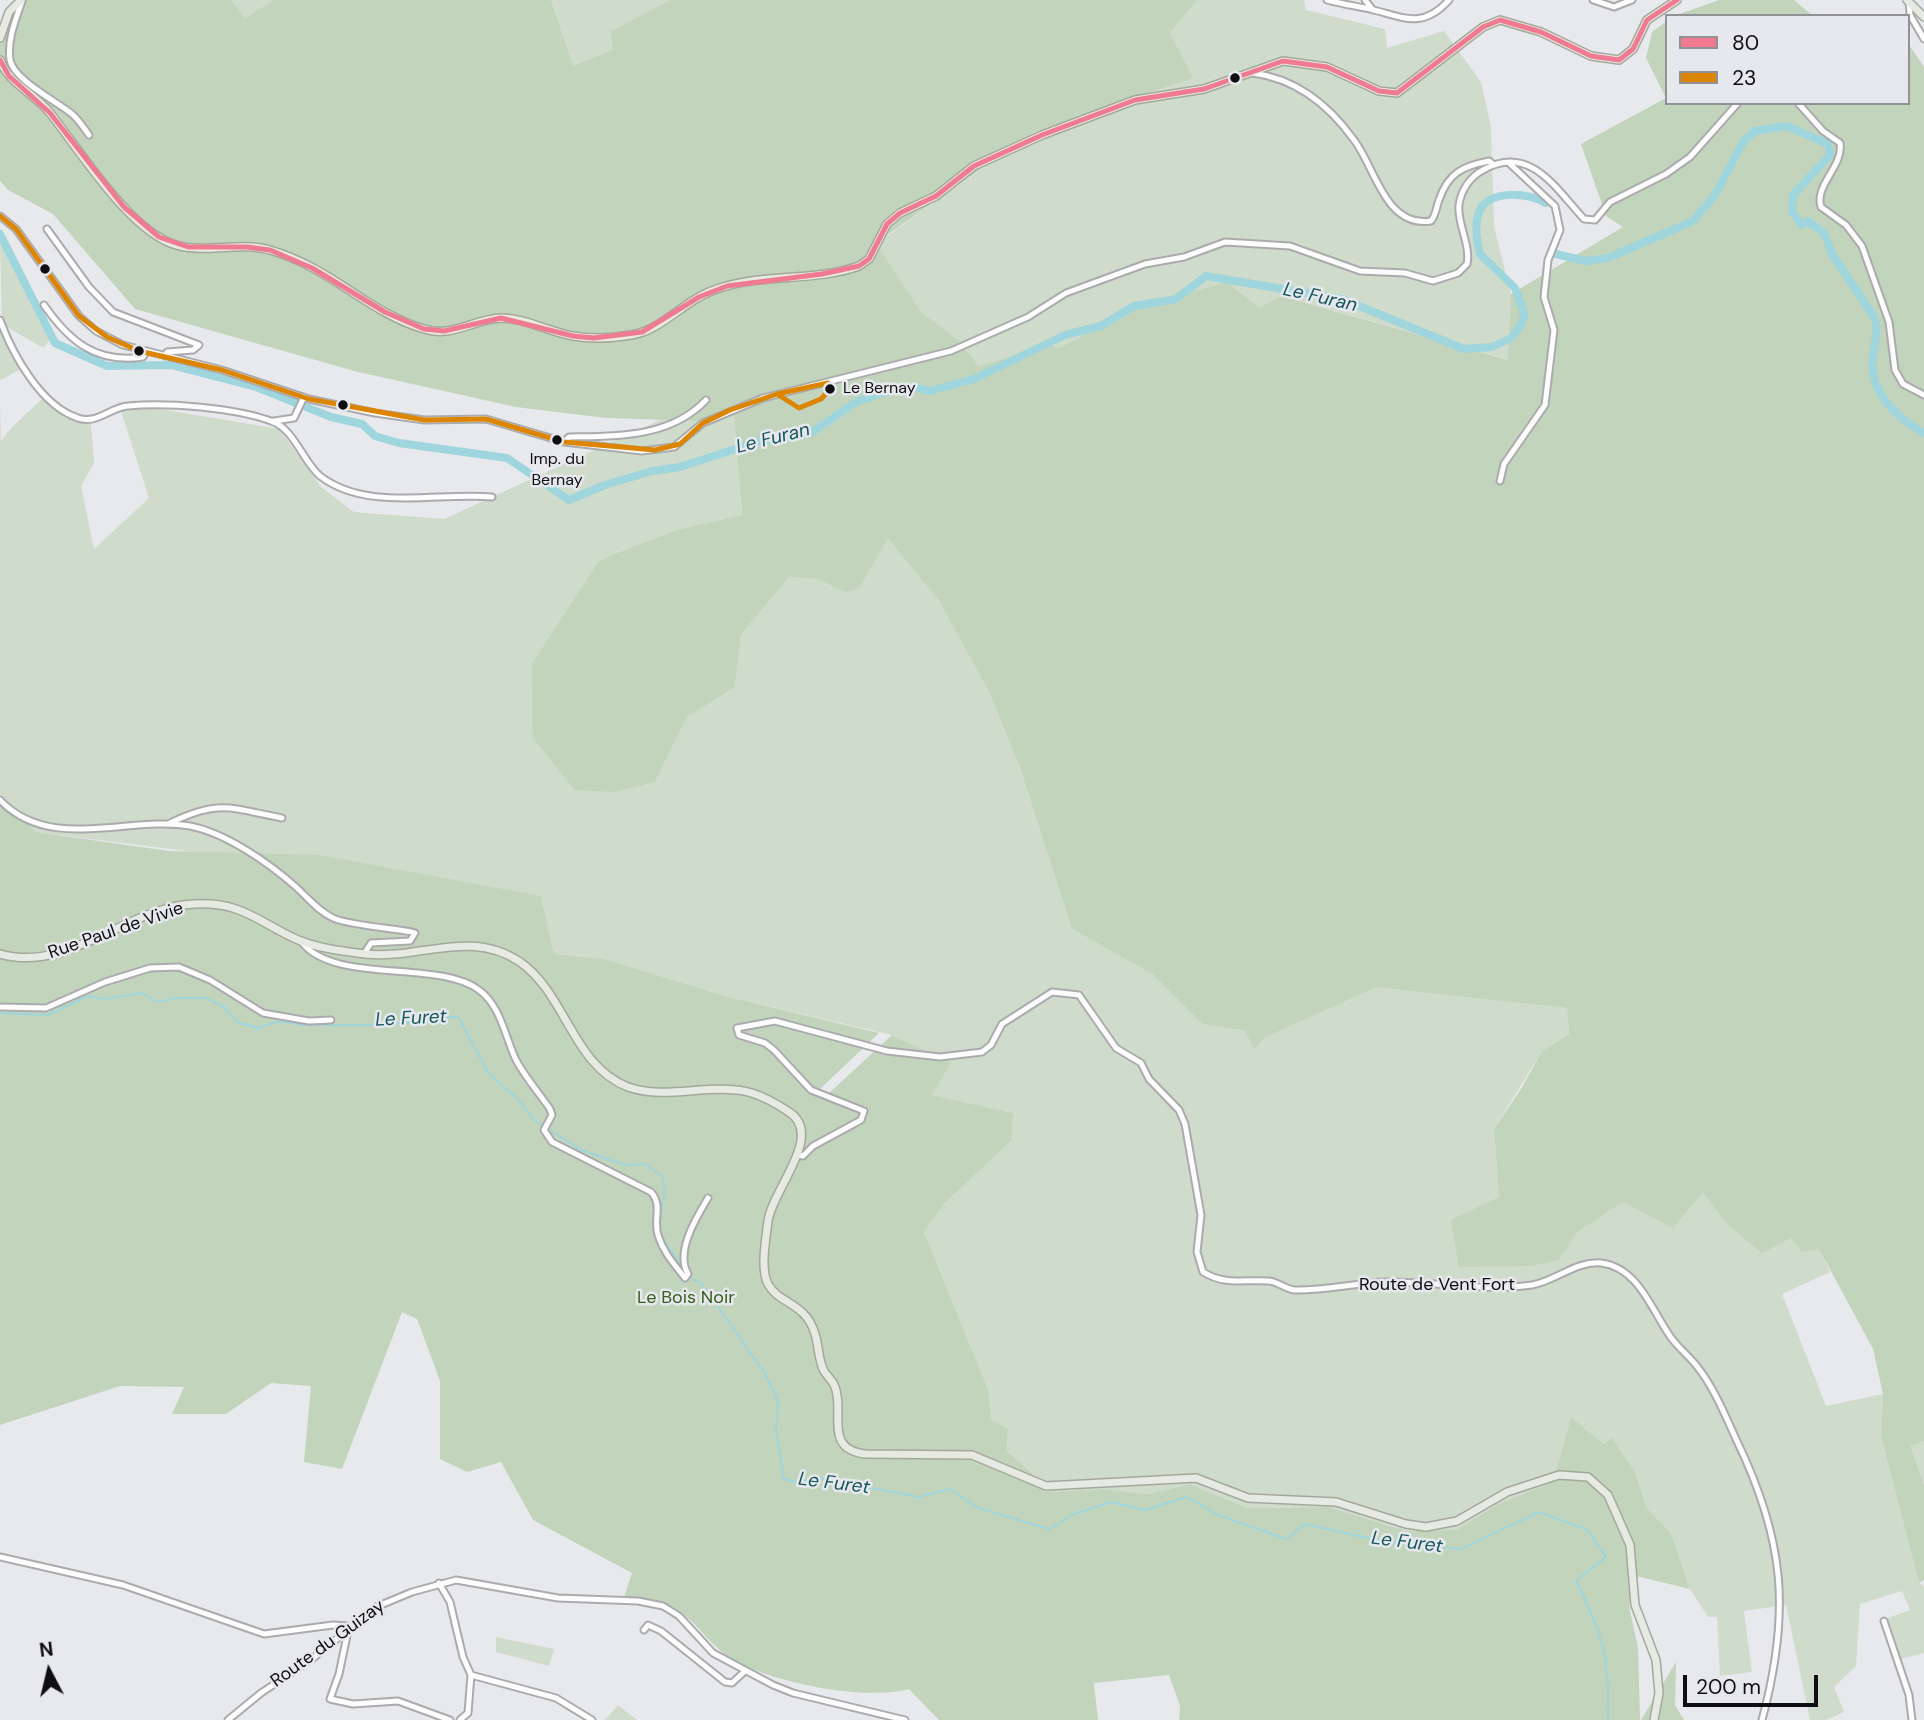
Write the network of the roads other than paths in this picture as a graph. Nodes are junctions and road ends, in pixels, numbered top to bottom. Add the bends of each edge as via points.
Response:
1 (22, 0) edge
2 (1327, 0) edge
3 (1365, 0) edge
4 (1449, 0) edge
5 (1593, 0) edge
6 (1632, 0) edge
7 (1677, 0) edge
8 (1908, 1) edge
9 (1373, 10) junction
10 (1923, 14) edge
11 (1910, 15) edge
12 (0, 38) edge
13 (1924, 39) edge
14 (0, 60) edge
15 (1250, 70) junction
16 (1736, 105) edge
17 (1800, 105) edge
18 (89, 135) dead end
19 (1504, 162) junction
20 (1494, 165) junction
21 (0, 216) edge
22 (47, 229) dead end
23 (44, 305) dead end
24 (0, 320) edge
25 (146, 352) junction
26 (165, 356) junction
27 (1924, 395) edge
28 (303, 399) junction
29 (706, 400) dead end
30 (274, 421) junction
31 (564, 442) junction
32 (1500, 481) dead end
33 (492, 497) dead end
34 (0, 800) edge
35 (282, 818) dead end
36 (168, 824) junction
37 (301, 941) junction
38 (0, 954) edge
39 (364, 954) junction
40 (0, 1007) edge
41 (331, 1020) dead end
42 (797, 1156) junction
43 (708, 1198) dead end
44 (0, 1557) edge
45 (439, 1583) junction
46 (1884, 1621) dead end
47 (349, 1626) junction
48 (644, 1630) dead end
49 (744, 1672) junction
50 (471, 1675) junction
51 (228, 1720) edge
52 (450, 1720) edge
53 (460, 1720) edge
54 (592, 1720) edge
55 (905, 1720) edge
56 (1654, 1720) edge
57 (1762, 1720) edge
58 (1912, 1720) edge

1 - 12 main road via 9,12
1 - 18 street via 10,41 10,62 39,91 74,115
2 - 9 street
3 - 9 street
4 - 9 street via 1438,12 1420,19 1399,20
5 - 6 street via 1614,7
7 - 15 main road via 1647,20 1633,50 1619,60 1591,56 1541,32 1500,20 1483,27 1397,93 1379,92 1314,64 1283,61
8 - 10 main road
11 - 13 street
14 - 15 main road via 10,78 49,111 103,183 146,226 174,244 247,246 286,255 325,272 398,321 428,331 443,332 503,318 583,337 644,332 707,293 729,285 859,266 875,251 887,224 900,213 936,196 992,156 1135,100 1204,89
15 - 20 street via 1313,95 1356,142 1391,203 1407,218 1431,221 1456,172 1468,164 1489,161
16 - 19 street via 1690,157 1667,174 1610,202 1595,219 1584,219 1546,176 1514,161
17 - 27 street via 1840,144 1841,153 1820,195 1821,207 1846,225 1863,246 1889,322 1895,370 1903,384
19 - 20 street
19 - 32 street via 1518,169 1555,206 1560,230 1548,260 1544,297 1554,330 1545,405 1504,464
20 - 31 street via 1463,189 1459,217 1468,258 1464,269 1439,280 1360,271 1290,246 1225,242 1066,293 1028,317 951,351 730,410 668,449 611,449
21 - 25 street via 16,229 79,316 107,337
22 - 26 street via 113,312 199,345
23 - 25 street via 70,338 90,353 130,359
24 - 30 street via 45,396 79,419 100,417 126,405 193,406
25 - 26 street
26 - 28 street via 222,370
28 - 30 street via 294,418
28 - 31 street via 411,418 486,419
29 - 31 street via 692,413 660,429
30 - 33 street via 321,476 347,491 369,496
34 - 36 street via 49,827
35 - 36 street via 218,806 196,810
36 - 39 street via 203,830 241,846 332,917 363,927 415,933 410,940 371,943
37 - 38 main road, Rue Paul de Vivie via 240,909 193,904 162,910 47,956
37 - 39 main road, Rue Paul de Vivie
37 - 43 street via 313,951 353,966 448,978 479,989 498,1012 518,1063 550,1109 545,1128 552,1142 651,1192 658,1205 659,1238 667,1256 687,1276 685,1252 696,1217
39 - 42 main road, Rue Paul de Vivie via 388,955 459,944 502,952 538,978 590,1057 615,1080 646,1091 730,1089 751,1093 794,1115 802,1130
40 - 41 street via 46,1008 150,968 179,967 264,1013
42 - 56 main road via 771,1208 766,1279 812,1325 824,1370 837,1391 839,1436 852,1452 972,1455 1020,1478 1054,1487 1196,1478 1248,1498 1336,1502 1426,1527 1457,1521 1507,1492 1559,1475 1588,1477 1608,1495 1630,1545 1635,1605 1656,1660 1659,1693
42 - 57 street, Route de Vent Fort via 860,1120 864,1111 811,1090 774,1050 739,1035 737,1028 775,1021 887,1051 940,1057 982,1052 1002,1024 1052,992 1079,995 1116,1048 1141,1063 1149,1079 1179,1110 1201,1215 1197,1252 1203,1272 1217,1281 1272,1281 1292,1290 1384,1282 1500,1288 1534,1285 1567,1270 1600,1263 1626,1273 1651,1303 1673,1341 1699,1368 1761,1495 1781,1581 1774,1678
44 - 47 street via 123,1585 264,1634
45 - 47 street, Route du Guizay via 388,1600
45 - 49 street, Route du Guizay via 466,1580 558,1598 663,1606 679,1616 713,1653
45 - 50 street via 450,1602
46 - 58 street via 1909,1695
47 - 51 street, Route du Guizay
47 - 52 street via 330,1699 353,1704 398,1701
48 - 49 street via 648,1625 661,1631 725,1682 732,1683
49 - 55 street, Route du Guizay via 793,1693
50 - 53 street via 468,1713
50 - 54 street via 556,1698

